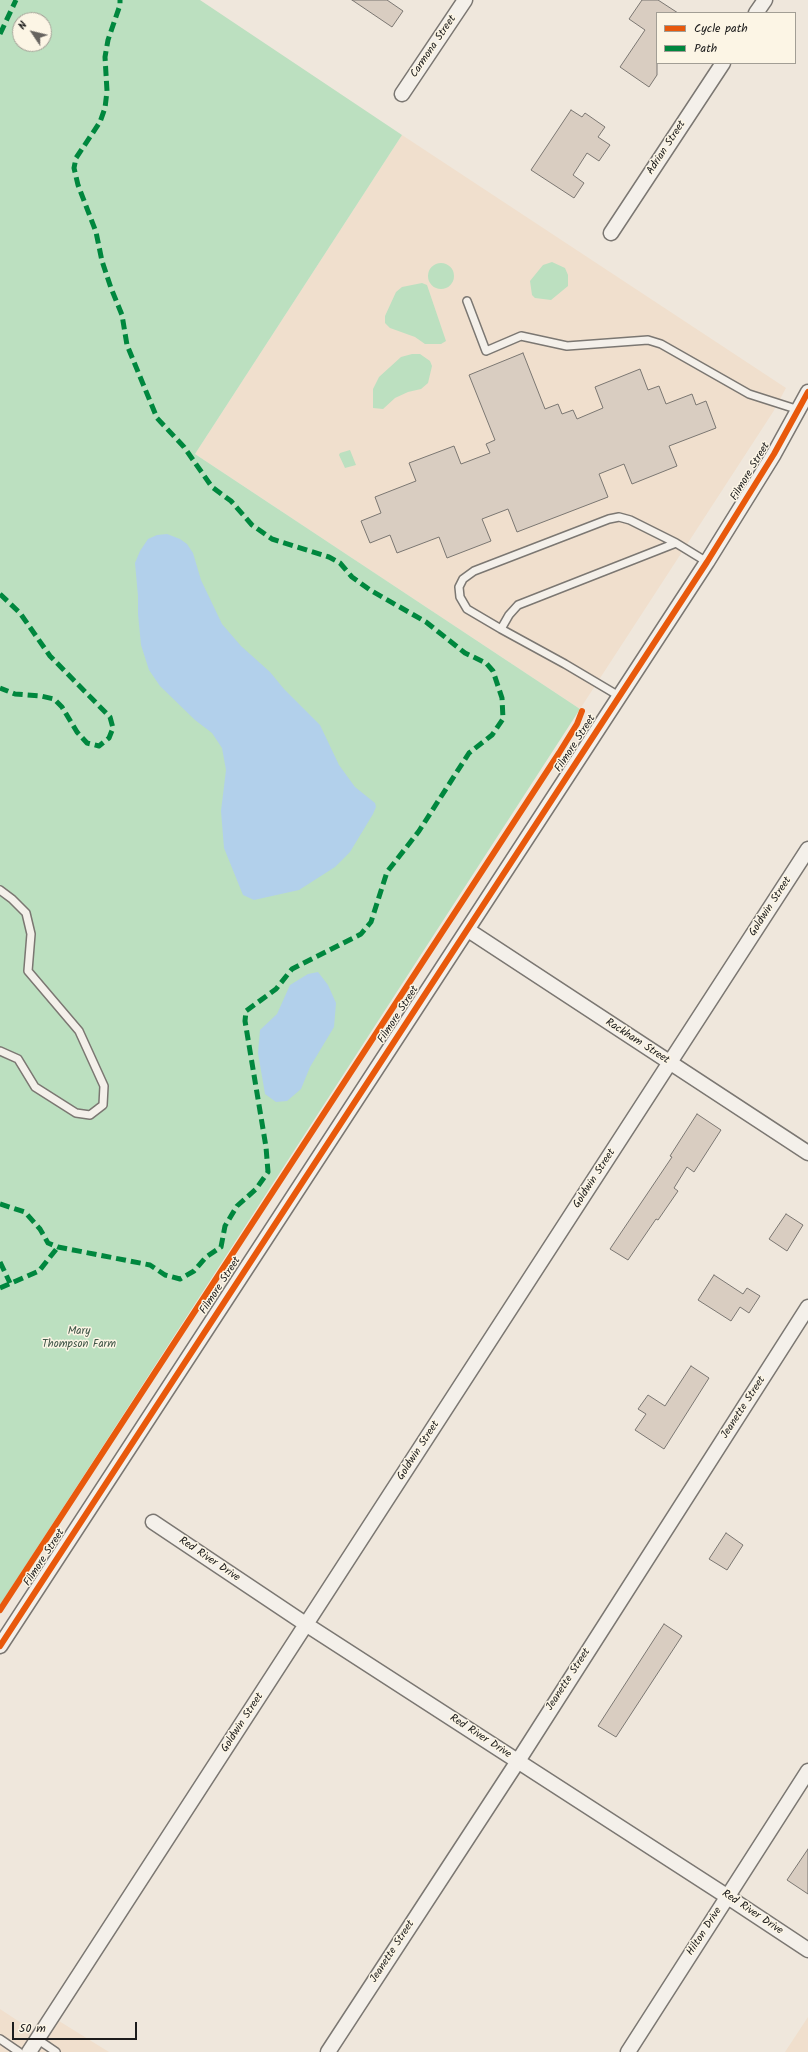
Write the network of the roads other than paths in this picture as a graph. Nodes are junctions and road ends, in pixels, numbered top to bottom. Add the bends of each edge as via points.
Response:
1 (465, 0) edge
2 (765, 0) edge
3 (757, 12) edge
4 (722, 64) edge
5 (402, 94) dead end
6 (612, 233) dead end
7 (467, 301) dead end
8 (805, 401) edge
9 (676, 543) junction
10 (707, 562) junction
11 (501, 629) junction
12 (618, 696) junction
13 (808, 849) edge
14 (0, 890) edge
15 (468, 930) junction
16 (0, 1051) edge
17 (670, 1063) junction
18 (808, 1153) edge
19 (808, 1307) edge
20 (153, 1522) dead end
21 (307, 1625) junction
22 (0, 1646) edge
23 (518, 1761) junction
24 (808, 1771) edge
25 (728, 1897) junction
26 (808, 1950) edge
27 (0, 2039) edge
28 (37, 2039) junction
29 (19, 2052) edge
30 (29, 2052) edge
31 (56, 2052) edge
32 (328, 2052) edge
33 (628, 2052) edge

1 - 5 street, Carmona Street
2 - 3 street
4 - 6 street, Adrian Street
7 - 8 lane via 486,351 521,336 567,346 648,340 661,344 749,394
8 - 10 street, Filmore Street
9 - 10 lane
9 - 11 lane via 518,605
9 - 11 lane via 619,517 474,571 463,579 459,587 460,597 467,609
10 - 12 street, Filmore Street
11 - 12 lane
12 - 15 street, Filmore Street
13 - 17 street, Goldwin Street
14 - 16 lane via 26,913 31,934 28,971 79,1031 104,1086 103,1105 90,1115 76,1113 35,1087 18,1059
15 - 17 street, Rackham Street
15 - 22 street, Filmore Street via 262,1241
17 - 18 street, Rackham Street
17 - 21 street, Goldwin Street
19 - 23 street, Jeanette Street
20 - 21 street, Red River Drive
21 - 23 street, Red River Drive
21 - 28 street, Goldwin Street
23 - 25 street, Red River Drive
23 - 32 street, Jeanette Street
24 - 25 street, Hilton Drive
25 - 26 street, Red River Drive
25 - 33 street, Hilton Drive
27 - 29 lane
28 - 30 street, Goldwin Street
28 - 31 lane

